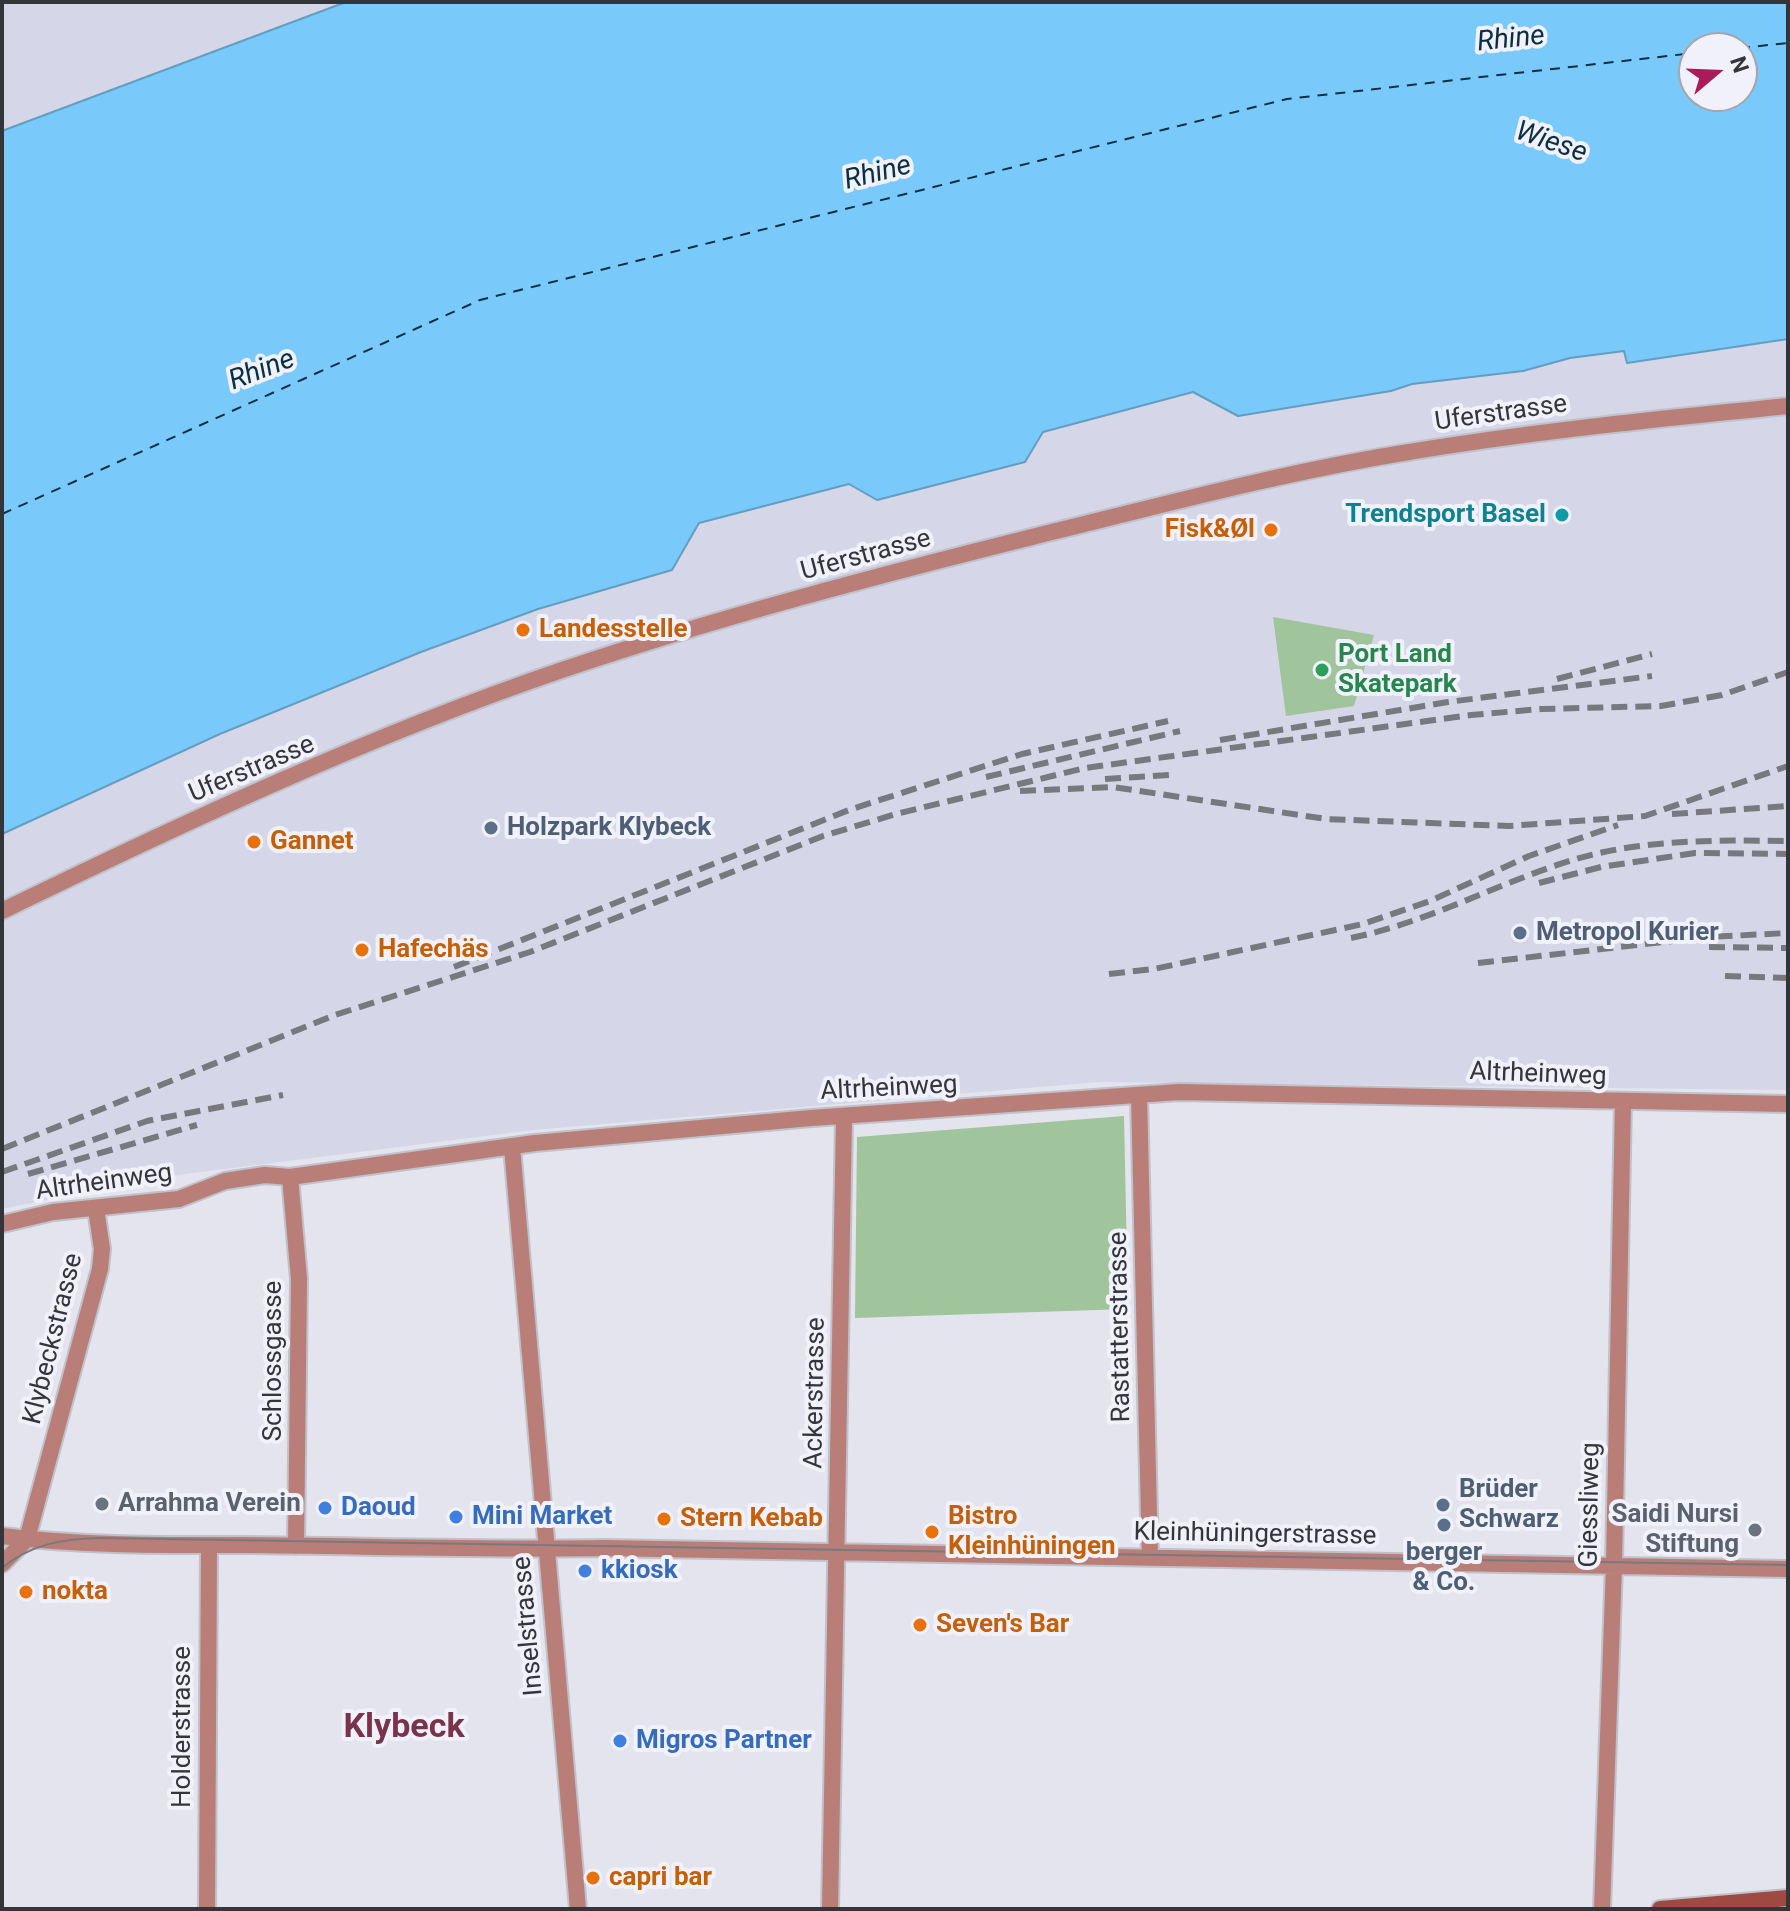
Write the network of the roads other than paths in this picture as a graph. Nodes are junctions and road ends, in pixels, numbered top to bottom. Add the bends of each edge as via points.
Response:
1 (1788, 406) edge
2 (2, 911) edge
3 (1139, 1095) junction
4 (1623, 1102) junction
5 (1788, 1104) edge
6 (844, 1118) junction
7 (512, 1147) junction
8 (290, 1177) junction
9 (96, 1209) junction
10 (2, 1224) edge
11 (2, 1536) edge
12 (27, 1539) junction
13 (209, 1545) junction
14 (296, 1546) junction
15 (546, 1549) junction
16 (837, 1552) junction
17 (1150, 1558) junction
18 (2, 1564) edge
19 (1614, 1564) junction
20 (1788, 1569) edge
21 (1788, 1898) edge
22 (207, 1909) edge
23 (578, 1909) edge
24 (830, 1909) edge
25 (1602, 1909) edge
26 (1660, 1909) edge

1 - 2 street, Uferstrasse via 1601,424 1395,454 1244,484 853,582 561,671 389,737 143,842
3 - 4 street, Altrheinweg
3 - 6 street, Altrheinweg
3 - 17 street, Rastatterstrasse
4 - 5 street, Altrheinweg
4 - 19 street, Giessliweg
6 - 7 street, Altrheinweg
6 - 16 street, Ackerstrasse
7 - 8 street, Altrheinweg
7 - 15 street, Inselstrasse
8 - 9 street, Altrheinweg via 225,1181 179,1199
8 - 14 street, Schlossgasse via 299,1279
9 - 10 street, Altrheinweg
9 - 12 street, Klybeckstrasse via 103,1260
11 - 12 street, Kleinhüningerstrasse
12 - 13 street, Kleinhüningerstrasse
12 - 18 street, Klybeckstrasse
13 - 14 street, Kleinhüningerstrasse
13 - 22 street, Holderstrasse
14 - 15 street, Kleinhüningerstrasse
15 - 16 street, Kleinhüningerstrasse
15 - 23 street, Inselstrasse
16 - 17 street, Kleinhüningerstrasse
16 - 24 street, Ackerstrasse
17 - 19 street, Kleinhüningerstrasse
19 - 20 street, Kleinhüningerstrasse
19 - 25 street, Giessliweg
21 - 26 street

